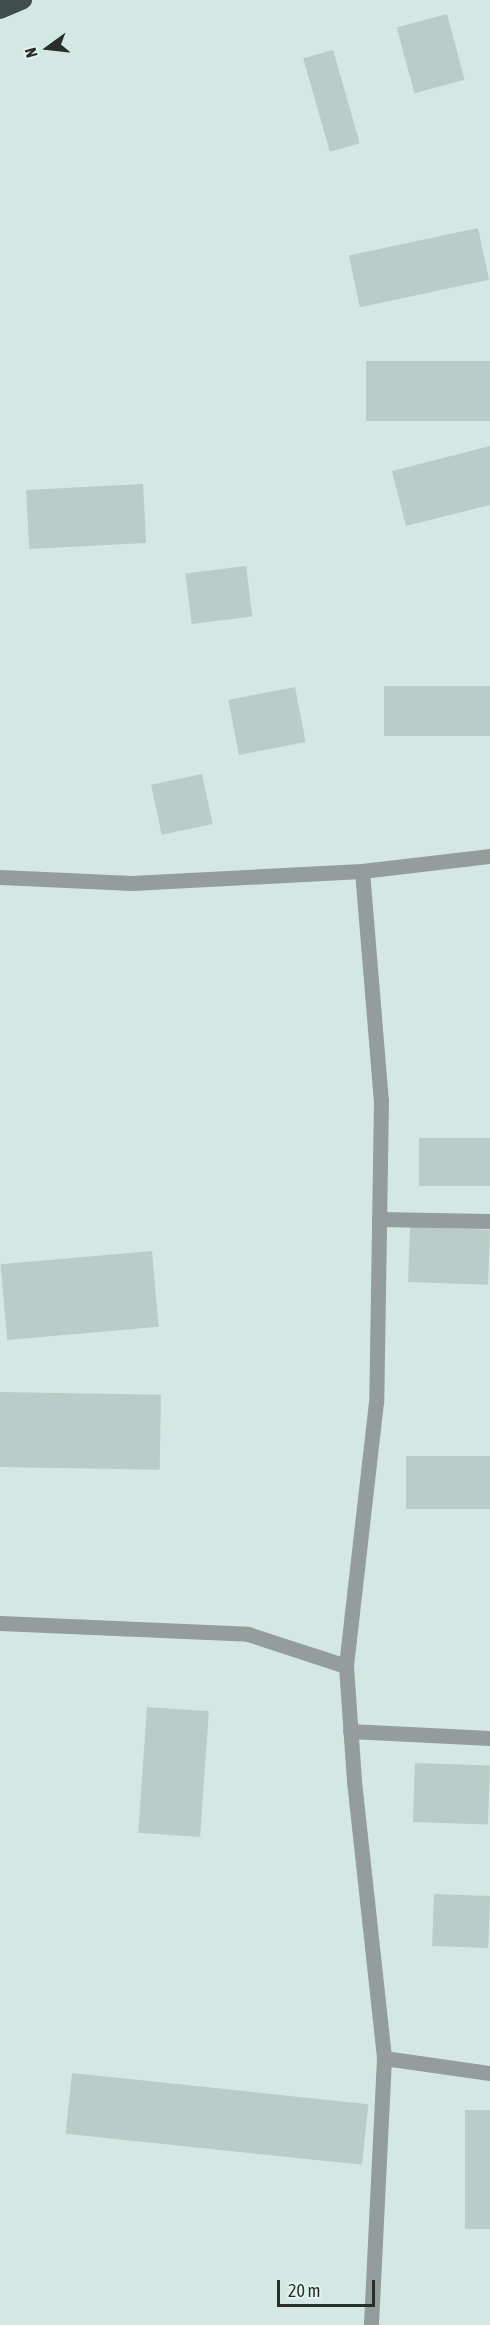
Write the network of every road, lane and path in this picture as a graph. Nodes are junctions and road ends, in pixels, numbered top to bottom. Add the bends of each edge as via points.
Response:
1 (23, 0) edge
2 (0, 10) edge
3 (490, 856) edge
4 (362, 872) junction
5 (0, 877) edge
6 (379, 1219) junction
7 (490, 1221) edge
8 (0, 1623) edge
9 (346, 1666) junction
10 (350, 1731) junction
11 (490, 1738) edge
12 (384, 2058) junction
13 (490, 2073) edge
14 (371, 2325) edge

1 - 2 highway
3 - 4 street
4 - 5 street via 132,883
4 - 6 street via 381,1100
6 - 7 street
6 - 9 street via 376,1402
8 - 9 street via 248,1634
9 - 10 street
10 - 11 street
10 - 12 street
12 - 13 street
12 - 14 street

